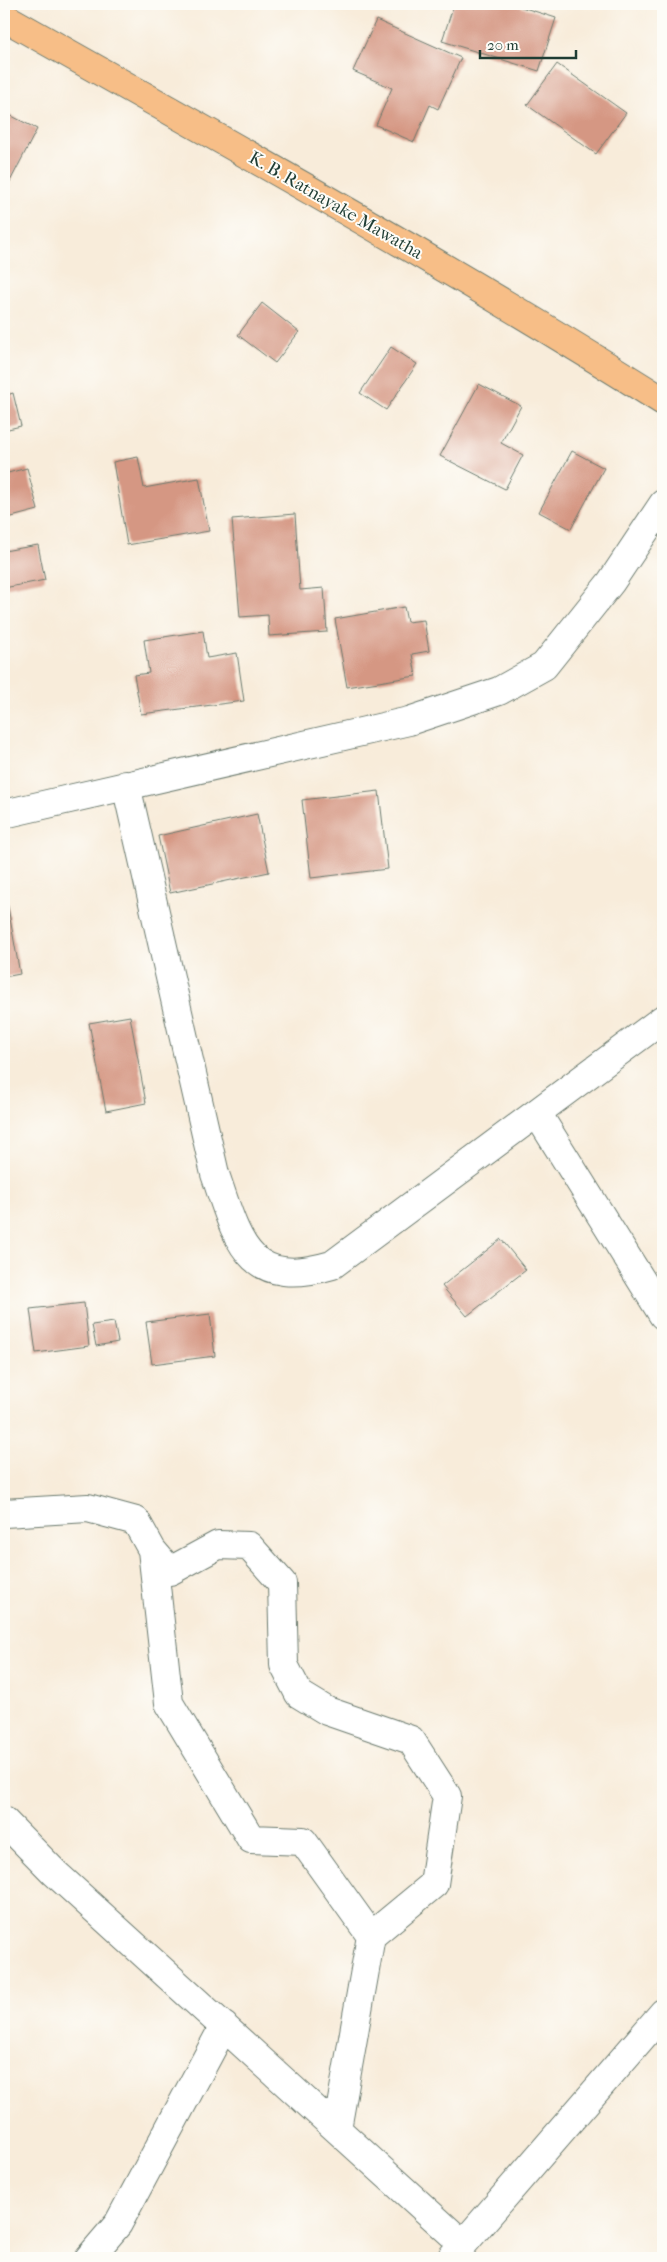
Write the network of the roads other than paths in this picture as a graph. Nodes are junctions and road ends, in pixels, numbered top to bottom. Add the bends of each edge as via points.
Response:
1 (4, 16) edge
2 (663, 401) edge
3 (663, 504) edge
4 (126, 785) junction
5 (4, 814) edge
6 (663, 1019) edge
7 (537, 1112) junction
8 (663, 1315) edge
9 (4, 1513) edge
10 (152, 1550) junction
11 (4, 1821) edge
12 (371, 1936) junction
13 (663, 2013) edge
14 (224, 2026) junction
15 (337, 2129) junction
16 (457, 2251) edge
17 (89, 2258) edge

1 - 2 highway, K. B. Ratnayake Mawatha via 418,251 534,319
3 - 4 street via 611,582 544,666 498,691 410,721
4 - 5 street
4 - 7 street via 215,1174 232,1226 247,1253 263,1265 286,1273 308,1272 332,1265
6 - 7 street
7 - 8 street
9 - 10 street via 88,1508 136,1521
10 - 12 street via 169,1703 252,1838 303,1841
10 - 12 street via 170,1571 218,1545 249,1546 282,1583 284,1665 299,1694 327,1711 411,1740 447,1796 434,1884
11 - 14 street via 55,1873
12 - 15 street
13 - 16 street
14 - 15 street
14 - 17 street via 118,2224
15 - 16 street

